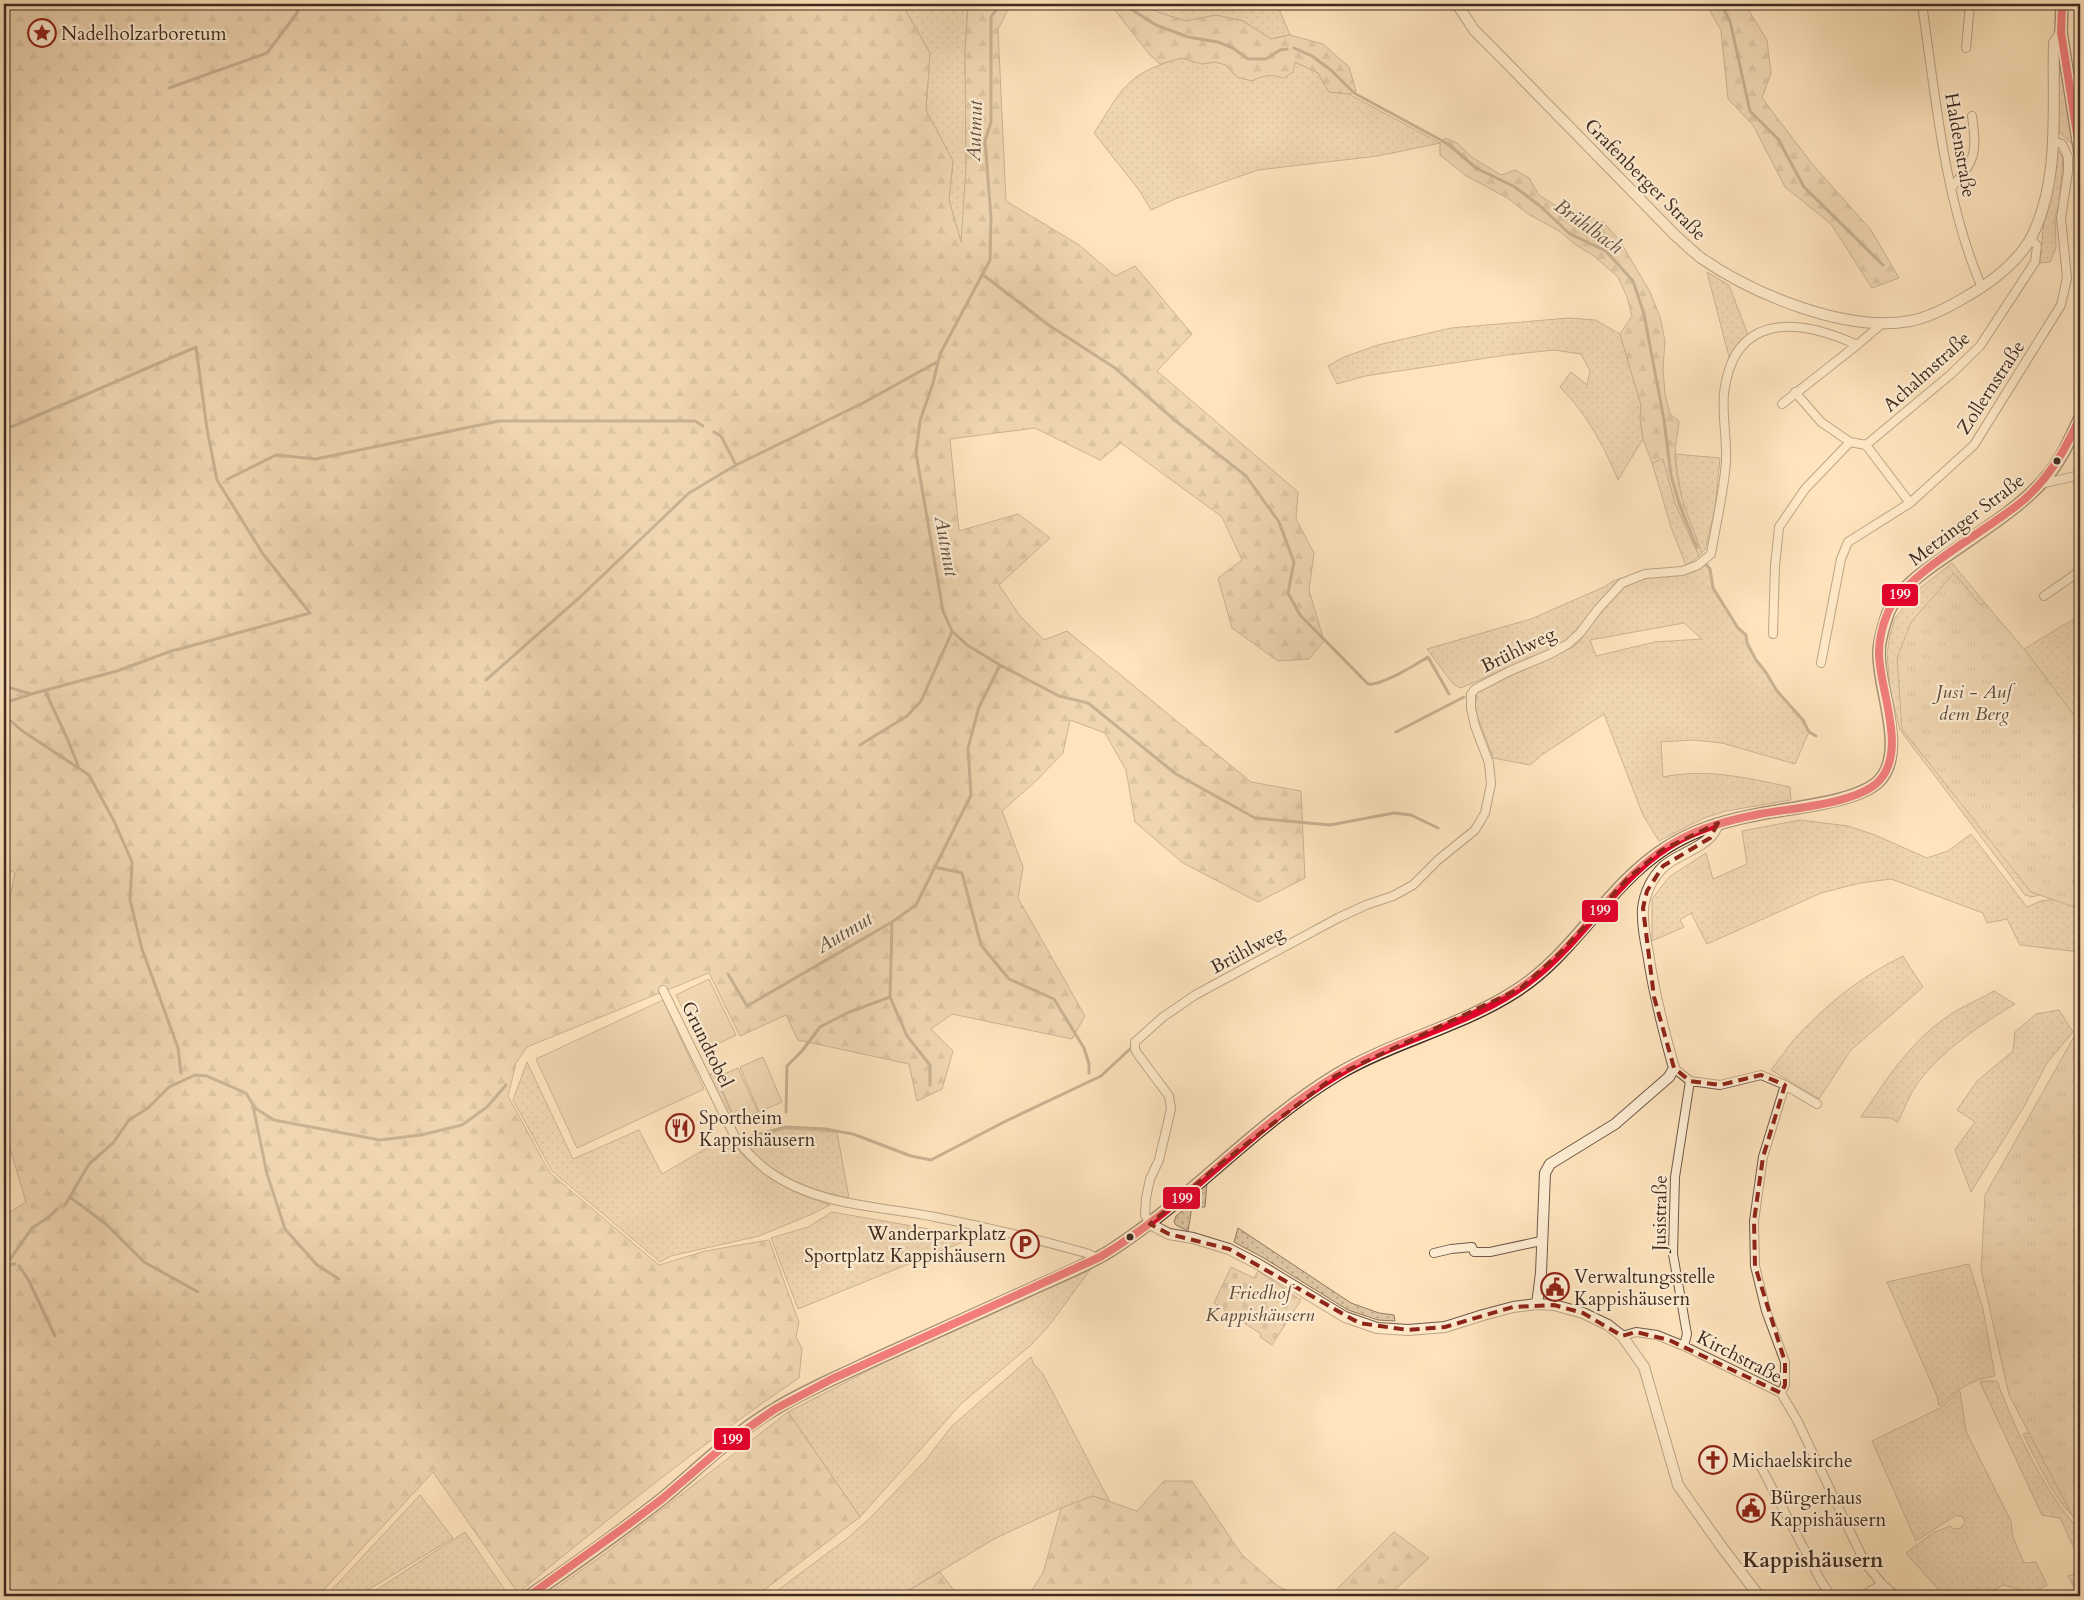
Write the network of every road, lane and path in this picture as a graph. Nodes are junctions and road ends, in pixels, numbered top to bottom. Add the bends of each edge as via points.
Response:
1 (1458, 4) edge
2 (1922, 4) edge
3 (1970, 4) edge
4 (2062, 4) edge
5 (2061, 32) junction
6 (1966, 48) dead end
7 (2077, 114) edge
8 (1972, 116) dead end
9 (2052, 141) junction
10 (2080, 153) edge
11 (1951, 188) junction
12 (2031, 238) junction
13 (1982, 288) junction
14 (1884, 322) junction
15 (1857, 344) junction
16 (1795, 392) junction
17 (1782, 404) dead end
18 (2080, 418) edge
19 (1850, 442) junction
20 (1866, 446) junction
21 (2080, 475) edge
22 (2041, 484) junction
23 (1910, 503) junction
24 (2080, 571) edge
25 (2044, 596) dead end
26 (1773, 634) dead end
27 (1821, 663) dead end
28 (1718, 823) junction
29 (663, 990) dead end
30 (1674, 1068) junction
31 (1690, 1081) junction
32 (1786, 1085) junction
33 (1817, 1104) dead end
34 (1150, 1224) junction
35 (1541, 1241) junction
36 (1434, 1253) dead end
37 (1095, 1260) junction
38 (1537, 1304) junction
39 (1622, 1336) junction
40 (1684, 1346) junction
41 (1781, 1393) junction
42 (1761, 1467) dead end
43 (1882, 1584) junction
44 (529, 1596) edge
45 (1759, 1596) edge
46 (1832, 1596) edge
47 (1863, 1596) edge
48 (1896, 1596) edge

1 - 14 street, Grafenberger Straße via 1474,30 1494,52 1700,257 1754,288 1799,307 1852,320
2 - 11 street, Haldenstraße
3 - 6 street
4 - 5 main road
5 - 7 main road
5 - 9 street, Grafenberger Straße via 2054,42
7 - 10 main road
8 - 11 street via 1976,147 1966,171
9 - 12 street, Grafenberger Straße via 2046,190
9 - 23 street, Zollernstraße via 2062,144 2068,157 2061,218 2067,278 2061,305 1974,446
11 - 13 street, Haldenstraße via 1968,256
12 - 13 street, Grafenberger Straße via 1999,275
12 - 20 street, Achalmstraße via 2037,246 2035,262 1980,346
13 - 14 street, Grafenberger Straße via 1933,314 1910,321
14 - 15 street
15 - 16 street
15 - 34 street, Brühlweg via 1820,331 1781,327 1754,334 1738,351 1724,392 1725,468 1711,554 1698,565 1682,571 1645,574 1622,584 1568,644 1475,689 1471,694 1474,726 1489,763 1491,784 1484,814 1475,830 1413,885 1338,918 1195,995 1163,1017 1136,1042 1137,1053 1169,1096 1171,1109 1146,1198 1145,1215
16 - 17 street
16 - 19 street via 1822,422
18 - 22 main road, Metzinger Straße via 2060,461
19 - 20 street
19 - 26 street via 1805,489 1779,526
20 - 23 street
21 - 22 street
22 - 28 main road, Metzinger Straße via 1911,582 1891,606 1878,652 1891,739 1891,756 1883,777 1864,792
23 - 27 street, Zollernstraße via 1848,542 1841,559
24 - 25 street
28 - 30 street via 1710,838 1664,866 1647,891 1643,908 1654,997
28 - 34 main road, Metzinger Straße via 1680,839 1646,862 1610,897 1580,933 1521,988 1498,1002 1335,1076 1222,1162
29 - 37 street, Grundtobel via 736,1139 770,1172 813,1194 986,1227 1086,1253
30 - 31 street
30 - 35 street via 1669,1078 1615,1124 1550,1164 1545,1173
31 - 32 street via 1720,1085 1761,1075
31 - 40 street, Jusistraße via 1674,1201 1673,1254 1687,1334
32 - 33 street
32 - 41 street via 1763,1157 1754,1221 1755,1266 1766,1311 1785,1362 1785,1385
34 - 37 main road, Metzinger Straße
34 - 38 street via 1169,1234 1229,1249 1345,1317 1377,1328 1445,1327 1498,1311
35 - 36 street via 1490,1252 1474,1252 1472,1247
35 - 38 street
37 - 44 main road, Metzinger Straße via 773,1409 743,1430 658,1502
38 - 39 street via 1583,1313
39 - 40 street, Kirchstraße via 1636,1332 1657,1335
39 - 45 street via 1644,1367 1678,1485
40 - 41 street, Kirchstraße
41 - 43 street, Kirchstraße via 1865,1562
42 - 46 street
43 - 47 street
43 - 48 street, Kirchstraße

